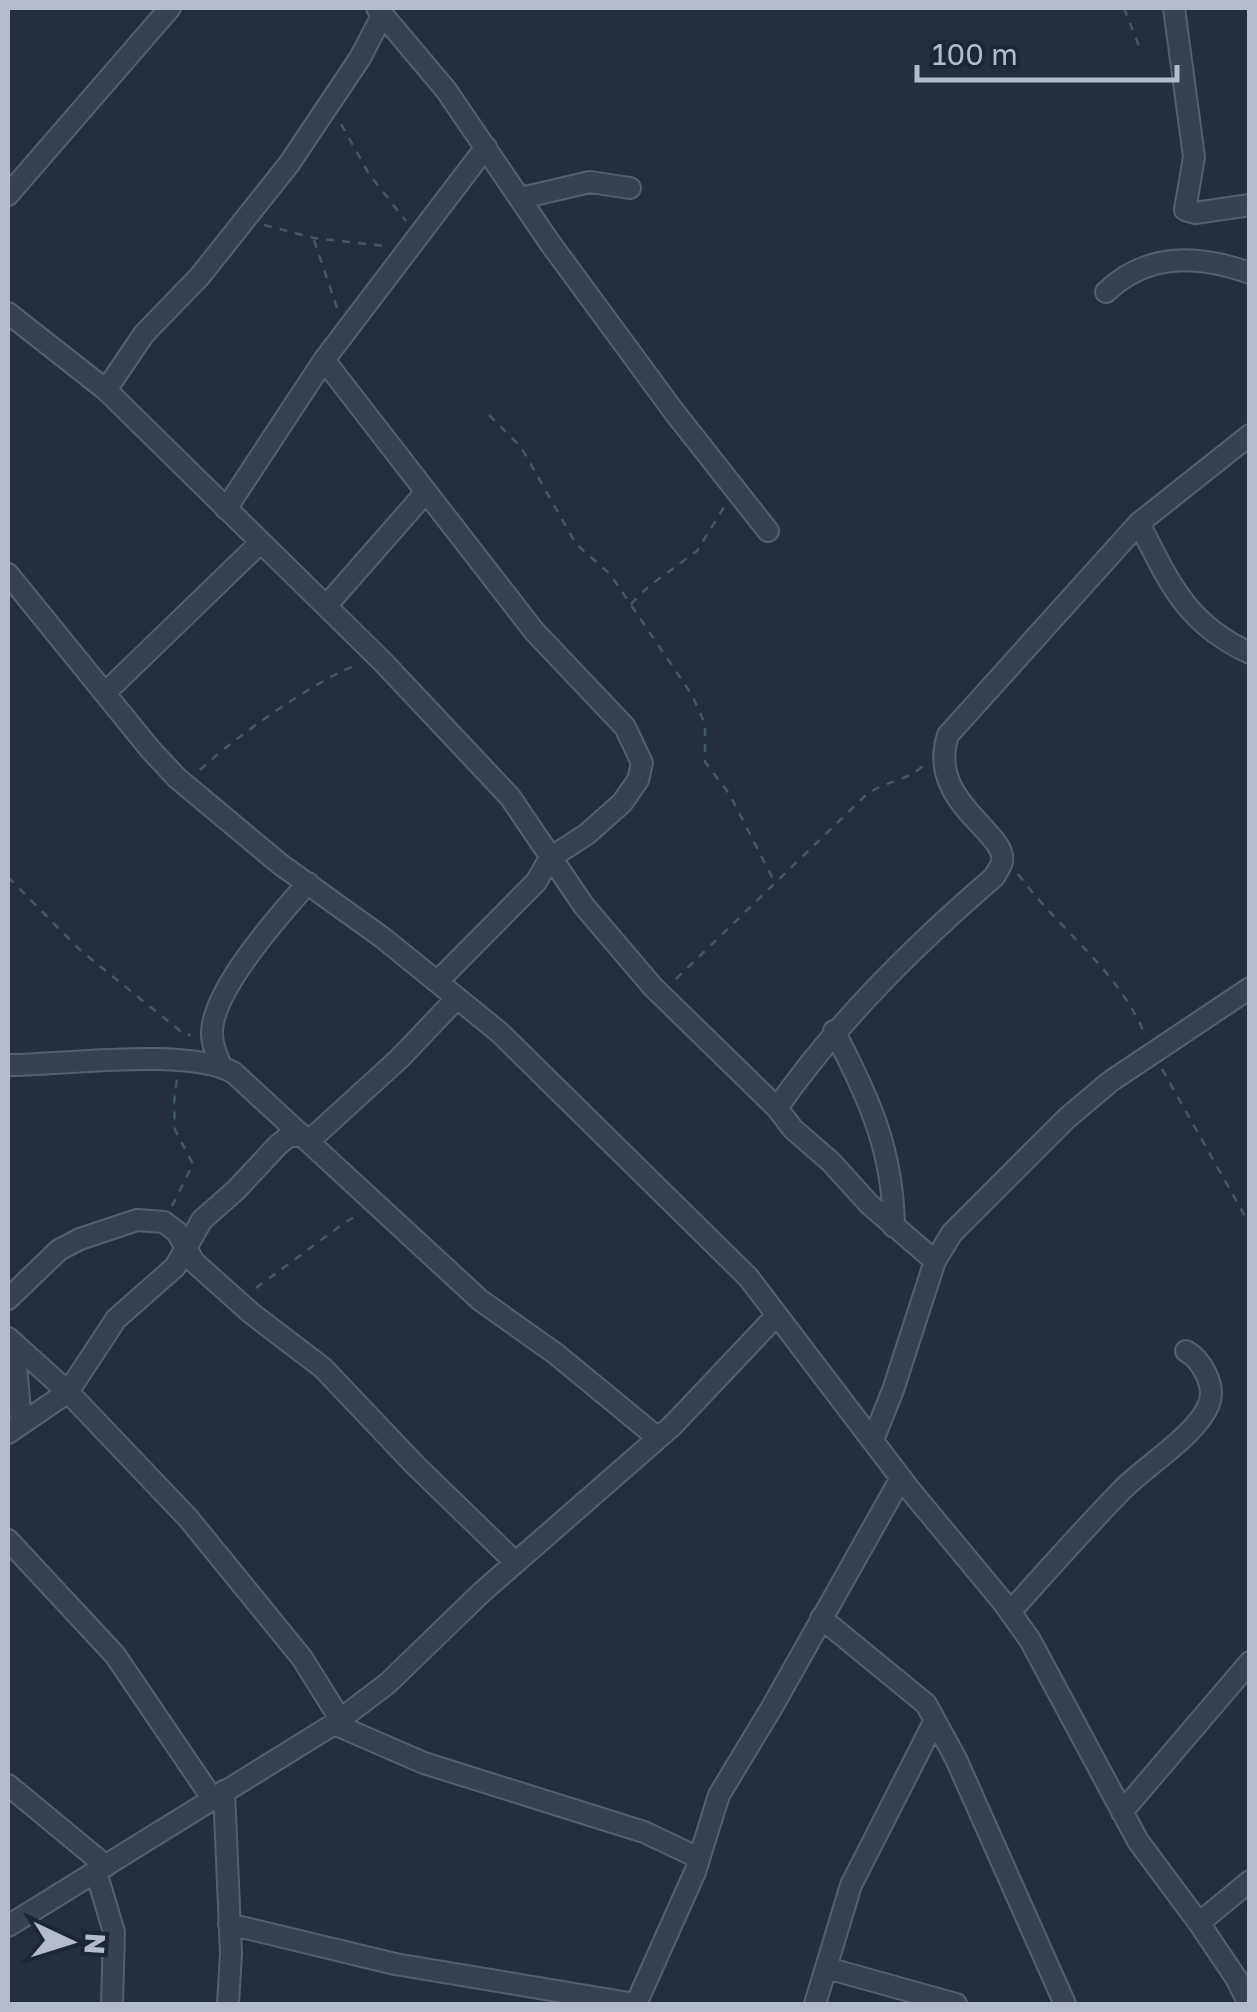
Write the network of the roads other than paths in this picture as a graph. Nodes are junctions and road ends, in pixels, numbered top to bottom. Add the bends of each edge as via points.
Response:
1 (170, 8) edge
2 (1174, 8) edge
3 (380, 11) edge
4 (486, 147) junction
5 (630, 188) dead end
6 (8, 196) edge
7 (522, 198) junction
8 (1250, 204) edge
9 (1250, 273) edge
10 (1106, 292) dead end
11 (8, 312) edge
12 (324, 360) junction
13 (106, 390) junction
14 (1250, 434) edge
15 (426, 492) junction
16 (226, 509) junction
17 (1138, 523) junction
18 (768, 531) dead end
19 (261, 542) junction
20 (8, 574) edge
21 (327, 605) junction
22 (1250, 653) edge
23 (105, 693) junction
24 (550, 858) junction
25 (308, 883) junction
26 (437, 982) junction
27 (1250, 988) edge
28 (457, 998) junction
29 (834, 1031) junction
30 (8, 1064) edge
31 (221, 1066) junction
32 (777, 1108) junction
33 (305, 1138) junction
34 (894, 1227) junction
35 (185, 1246) junction
36 (935, 1260) junction
37 (8, 1300) edge
38 (778, 1315) junction
39 (10, 1341) edge
40 (1186, 1351) dead end
41 (68, 1392) junction
42 (14, 1428) edge
43 (658, 1438) junction
44 (873, 1440) junction
45 (901, 1478) junction
46 (8, 1540) edge
47 (515, 1562) junction
48 (1010, 1612) junction
49 (821, 1618) junction
50 (1250, 1662) edge
51 (337, 1722) junction
52 (934, 1722) junction
53 (8, 1785) edge
54 (218, 1795) junction
55 (1122, 1812) junction
56 (699, 1858) junction
57 (101, 1869) junction
58 (1250, 1881) edge
59 (1199, 1923) junction
60 (229, 1924) junction
61 (8, 1926) edge
62 (826, 1968) junction
63 (112, 2004) edge
64 (228, 2004) edge
65 (636, 2004) edge
66 (816, 2004) edge
67 (956, 2004) edge
68 (1063, 2004) edge
69 (1248, 2004) edge

1 - 6 street
2 - 8 street via 1194,157 1185,210
3 - 4 street
3 - 13 street via 290,164 144,334
4 - 7 street
4 - 12 street
5 - 7 street via 590,182
7 - 18 street
9 - 10 street via 1172,261 1124,275
11 - 13 street
12 - 15 street
12 - 16 street
13 - 16 street
14 - 17 street
15 - 21 street
15 - 24 street via 534,631 626,728 642,763 622,804
16 - 19 street
17 - 22 street via 1196,618 1220,640
17 - 29 street via 948,735 942,753 956,798 1001,852 1002,864
19 - 21 street
19 - 23 street
20 - 23 street
21 - 24 street via 510,797
23 - 25 street via 185,785
24 - 26 street via 527,892
24 - 32 street via 662,996
25 - 26 street
25 - 31 street via 244,961 214,1020
26 - 28 street
27 - 36 street via 1067,1118 952,1233
28 - 33 street via 400,1058
28 - 38 street via 689,1217
29 - 32 street
29 - 34 street via 886,1149
30 - 31 street via 185,1060
31 - 33 street
32 - 34 street
33 - 35 street via 278,1144
33 - 43 street via 480,1300
34 - 36 street
35 - 37 street via 172,1226 137,1220 60,1250
35 - 41 street via 168,1275 116,1319
35 - 47 street via 194,1262 323,1368
36 - 44 street
38 - 43 street
38 - 44 street
39 - 41 street
39 - 42 street
40 - 48 street via 1211,1388 1196,1425 1124,1488
41 - 42 street
41 - 51 street via 188,1518 302,1658
43 - 47 street
44 - 45 street
45 - 48 street
45 - 49 street
46 - 54 street via 115,1655
47 - 51 street via 388,1683
48 - 55 street
49 - 52 street via 926,1704
49 - 56 street via 719,1795
50 - 55 street
51 - 54 street
51 - 56 street via 424,1763 644,1832
52 - 62 street via 851,1885
52 - 68 street via 983,1817
53 - 57 street
54 - 57 street
54 - 60 street
55 - 59 street
56 - 65 street
57 - 61 street
57 - 63 street via 114,1932
58 - 59 street
59 - 69 street
60 - 64 street
60 - 65 street via 395,1964
62 - 66 street
62 - 67 street

